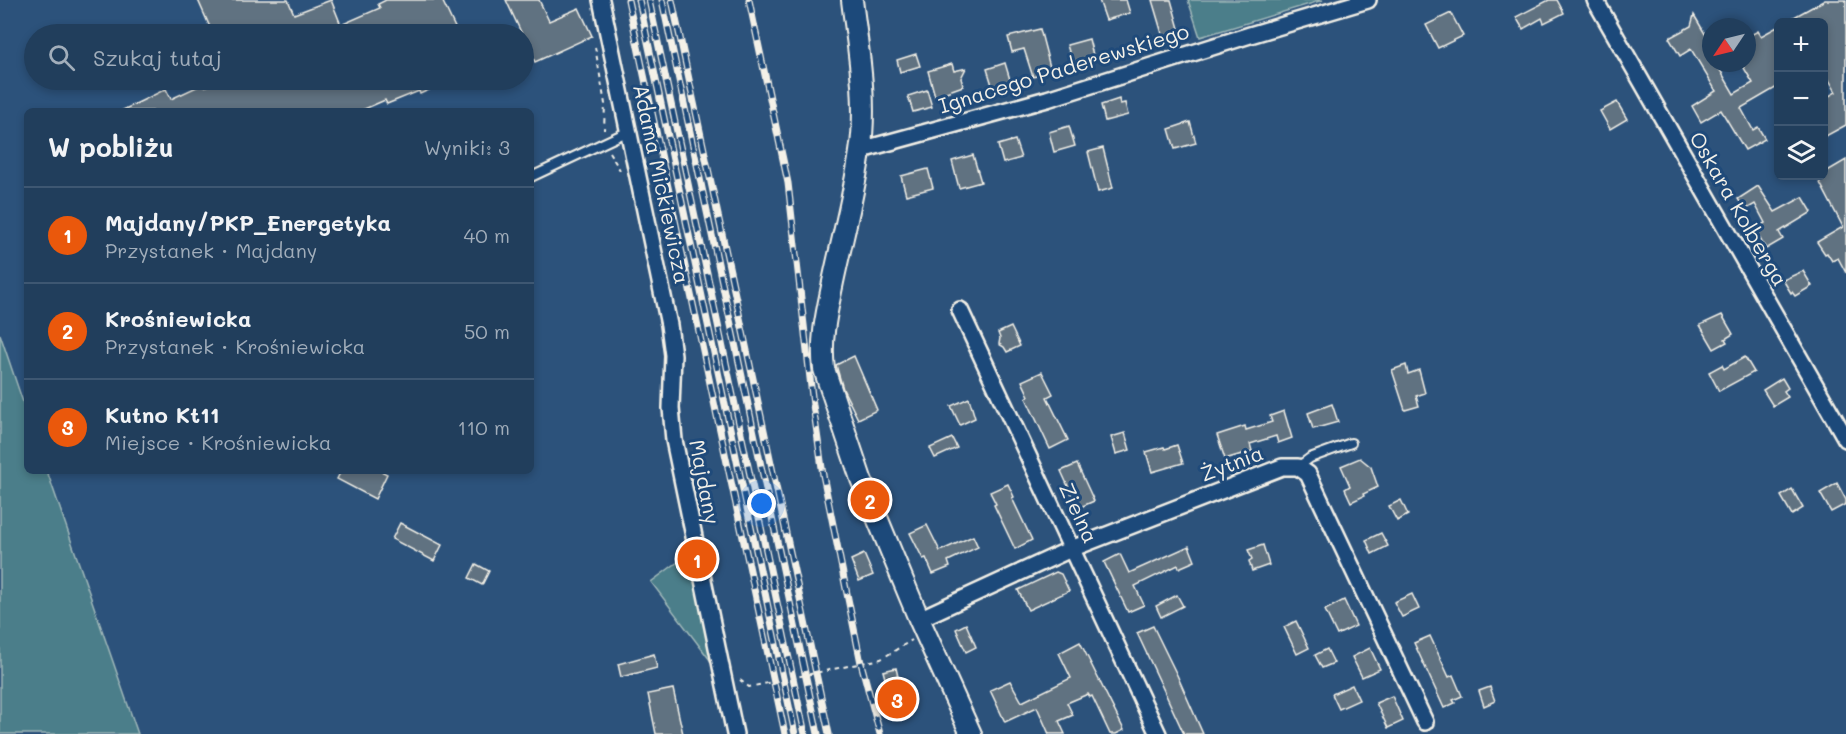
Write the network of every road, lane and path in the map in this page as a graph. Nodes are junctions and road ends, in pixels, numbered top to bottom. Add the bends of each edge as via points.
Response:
1 (601, 0) edge
2 (852, 0) edge
3 (1368, 0) edge
4 (1595, 0) edge
5 (1347, 3) edge
6 (629, 131) junction
7 (861, 150) junction
8 (534, 176) edge
9 (960, 310) dead end
10 (673, 377) joint
11 (1846, 439) edge
12 (1351, 443) dead end
13 (1298, 467) junction
14 (1071, 549) junction
15 (922, 626) junction
16 (721, 671) junction
17 (1425, 722) dead end
18 (735, 734) edge
19 (971, 734) edge
20 (1158, 734) edge

1 - 6 street, Adama Mickiewicza
2 - 7 street via 861,81
3 - 5 street, Ignacego Paderewskiego
4 - 11 street, Oskara Kolberga
5 - 7 street, Ignacego Paderewskiego via 1047,99
6 - 8 lane
6 - 10 street, Adama Mickiewicza via 669,325
7 - 15 street via 824,323 824,369 861,479
9 - 14 street, Zielna
10 - 16 street, Majdany via 674,440
12 - 13 lane via 1310,458
13 - 14 street, Żytnia via 1282,467
13 - 17 street, Żytnia via 1308,474
14 - 15 street, Żytnia
14 - 20 street, Zielna
15 - 16 path via 915,638 881,658 748,687 734,675
15 - 19 street
16 - 18 street, Majdany

